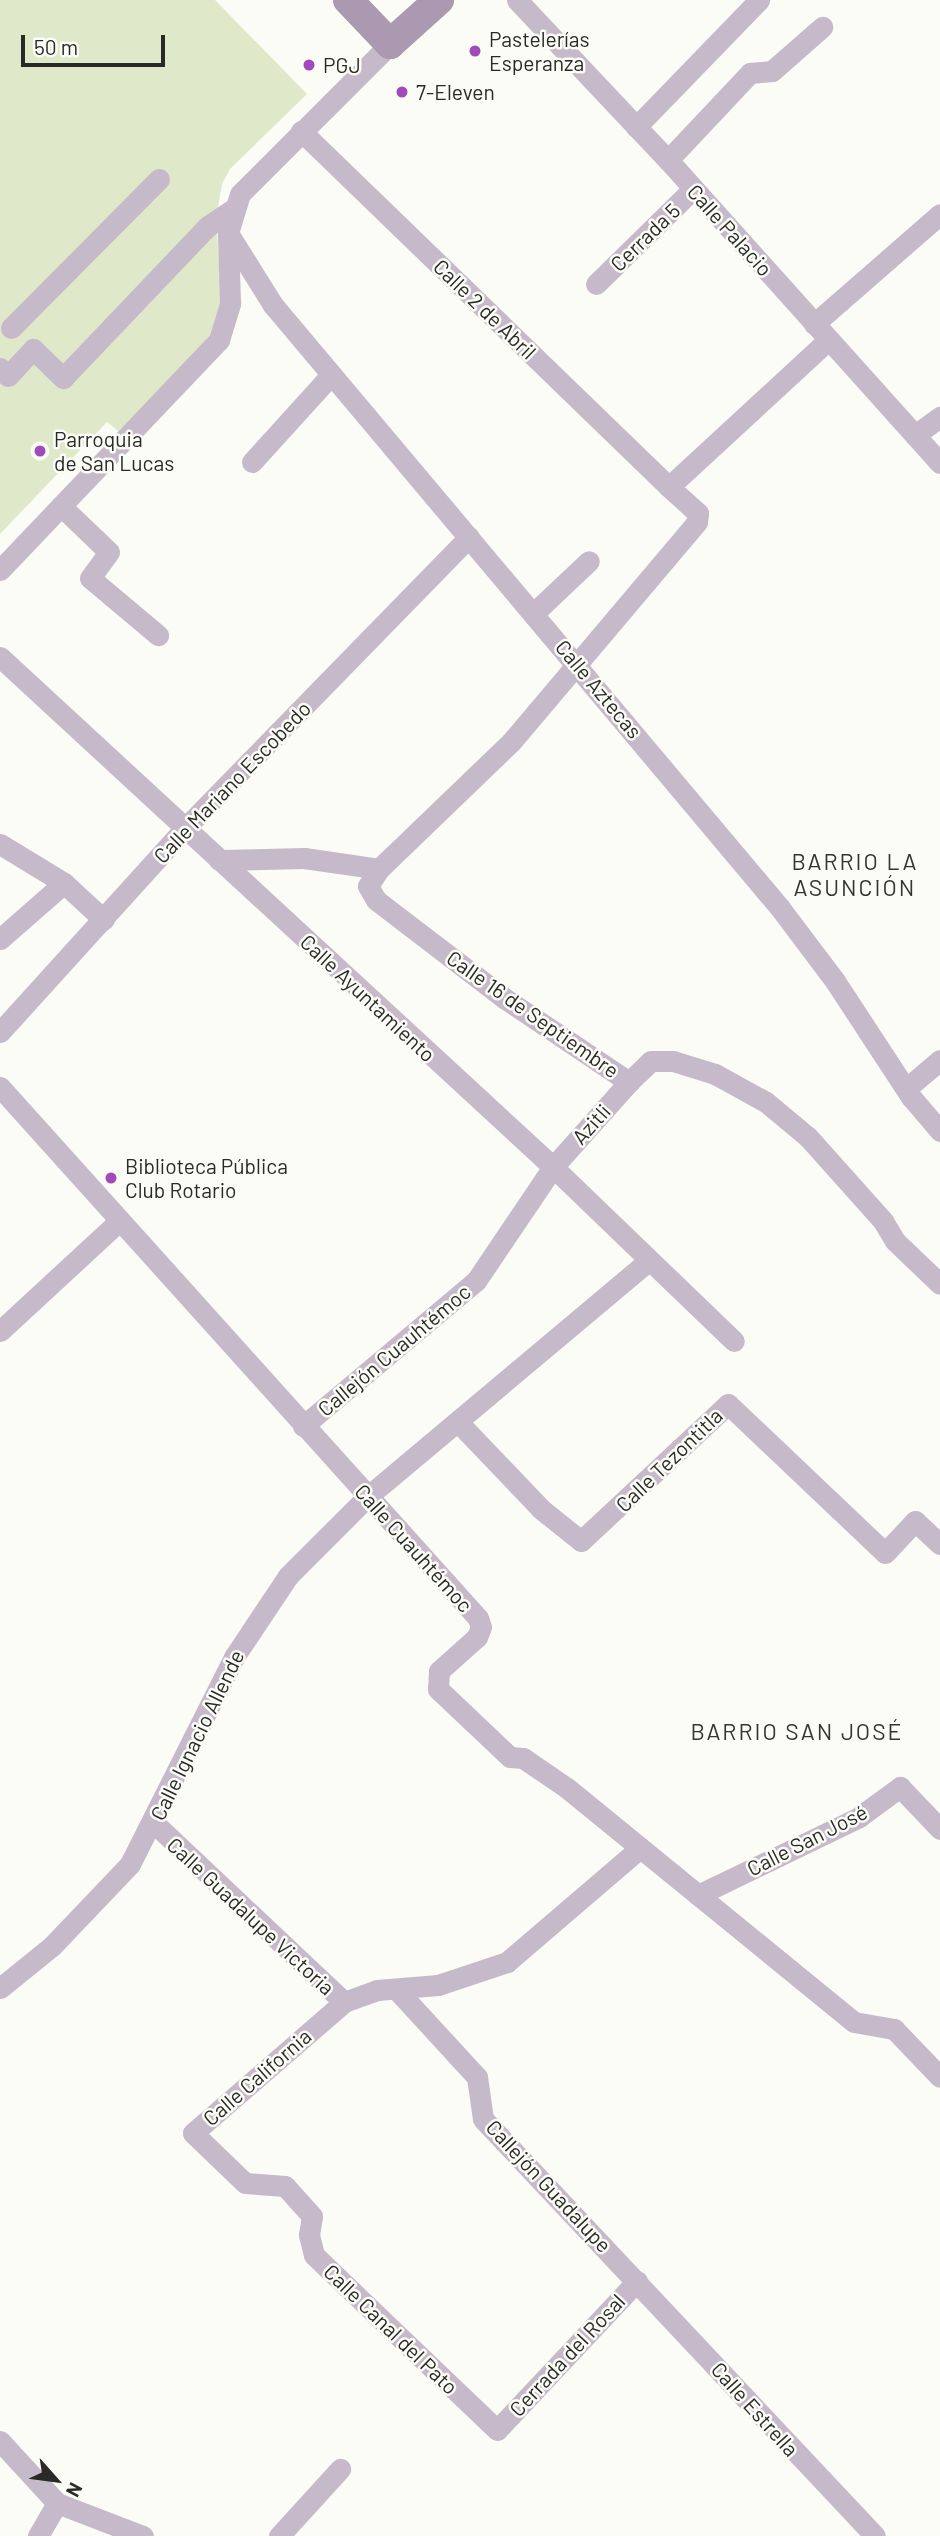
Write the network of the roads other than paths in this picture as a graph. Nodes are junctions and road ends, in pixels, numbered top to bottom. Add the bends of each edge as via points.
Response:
1 (517, 0) edge
2 (759, 0) edge
3 (434, 4) edge
4 (354, 6) edge
5 (822, 27) dead end
6 (390, 44) junction
7 (636, 127) junction
8 (301, 131) junction
9 (668, 160) junction
10 (159, 179) dead end
11 (693, 189) junction
12 (233, 209) junction
13 (940, 214) edge
14 (228, 233) junction
15 (596, 284) dead end
16 (814, 324) junction
17 (827, 341) junction
18 (33, 349) junction
19 (331, 375) junction
20 (3, 376) edge
21 (940, 417) edge
22 (915, 435) junction
23 (251, 463) dead end
24 (940, 463) edge
25 (669, 487) junction
26 (61, 506) junction
27 (469, 537) junction
28 (589, 561) dead end
29 (0, 570) edge
30 (535, 612) junction
31 (158, 635) dead end
32 (0, 657) edge
33 (577, 663) junction
34 (184, 829) junction
35 (0, 844) edge
36 (219, 860) junction
37 (379, 869) junction
38 (65, 883) junction
39 (104, 920) junction
40 (0, 939) edge
41 (0, 1032) edge
42 (940, 1060) edge
43 (629, 1082) junction
44 (0, 1087) edge
45 (908, 1087) junction
46 (940, 1130) edge
47 (552, 1167) junction
48 (119, 1221) junction
49 (647, 1262) junction
50 (940, 1284) edge
51 (0, 1331) edge
52 (734, 1341) dead end
53 (458, 1422) junction
54 (303, 1426) junction
55 (367, 1497) junction
56 (940, 1544) edge
57 (154, 1823) junction
58 (940, 1829) edge
59 (640, 1848) junction
60 (698, 1895) junction
61 (0, 1988) edge
62 (396, 1989) junction
63 (344, 2002) junction
64 (940, 2077) edge
65 (285, 2186) joint
66 (637, 2281) junction
67 (497, 2430) joint
68 (0, 2441) edge
69 (340, 2469) dead end
70 (57, 2504) junction
71 (38, 2536) edge
72 (143, 2536) edge
73 (279, 2536) edge
74 (875, 2536) edge

1 - 7 street, Calle Palacio
2 - 7 street
3 - 4 street via 395,16
3 - 6 street
4 - 6 street
5 - 9 street via 772,71 750,73
6 - 8 street
7 - 9 street, Calle Palacio
8 - 12 street via 240,194
8 - 25 street, Calle 2 de Abril
9 - 11 street, Calle Palacio
10 - 18 street via 9,326
11 - 15 street, Cerrada 5
11 - 16 street, Calle Palacio
12 - 14 street
12 - 18 street via 208,226 63,378
13 - 16 street
14 - 19 street, Calle Aztecas via 273,305
14 - 26 street via 230,303 219,340
16 - 17 street, Calle Palacio
17 - 22 street, Calle Palacio
17 - 25 street
18 - 20 street
19 - 23 street
19 - 27 street, Calle Aztecas
21 - 22 street
22 - 24 street, Calle Palacio
25 - 33 street via 700,518
26 - 29 street
26 - 31 street via 109,552 90,578
27 - 30 street, Calle Aztecas
27 - 34 street, Calle Mariano Escobedo
28 - 30 street
30 - 33 street, Calle Aztecas
32 - 34 street, Calle Ayuntamiento
33 - 37 street via 511,742
33 - 45 street, Calle Aztecas via 780,908
34 - 36 street, Calle Ayuntamiento
34 - 39 street, Calle Mariano Escobedo
35 - 38 street
36 - 37 street via 304,858
36 - 47 street, Calle Ayuntamiento
37 - 43 street, Calle 16 de Septiembre via 368,886 376,900 504,998
38 - 39 street
38 - 40 street
39 - 41 street, Calle Mariano Escobedo
42 - 45 street
43 - 47 street, Azitli
43 - 50 street, Calle 16 de Septiembre via 651,1061 673,1061 715,1074 766,1102 808,1137 883,1221 895,1241
44 - 48 street, Calle Cuauhtémoc
45 - 46 street, Calle Aztecas via 911,1097
47 - 49 street, Calle Ayuntamiento
47 - 54 street, Callejón Cuauhtémoc via 476,1281
48 - 51 street
48 - 54 street, Calle Cuauhtémoc
49 - 52 street, Calle Ayuntamiento
49 - 53 street, Calle Ignacio Allende
53 - 55 street, Calle Ignacio Allende
53 - 56 street, Calle Tezontitla via 541,1509 581,1541 728,1404 885,1553 915,1521
54 - 55 street, Calle Cuauhtémoc
55 - 57 street, Calle Ignacio Allende via 288,1576 258,1617 206,1707
55 - 59 street, Calle Cuauhtémoc via 478,1618 481,1628 477,1637 439,1671 439,1689 510,1757 523,1758 567,1788
57 - 61 street, Calle Ignacio Allende via 130,1864 95,1905
57 - 63 street, Calle Guadalupe Victoria
58 - 60 street, Calle San José via 900,1787 859,1817
59 - 60 street, Calle Cuauhtémoc
59 - 62 street, Calle Guadalupe Victoria via 507,1962 439,1985
60 - 64 street, Calle Cuauhtémoc via 854,2022 894,2029
62 - 63 street, Calle Guadalupe Victoria
62 - 66 street, Callejón Guadalupe via 477,2077 483,2119
63 - 65 street, Calle California via 193,2133 245,2183
65 - 67 street, Calle Canal del Pato via 312,2216 309,2235 314,2255
66 - 67 street, Cerrada del Rosal
66 - 74 street, Calle Estrella
68 - 70 street
69 - 73 street
70 - 71 street
70 - 72 street

